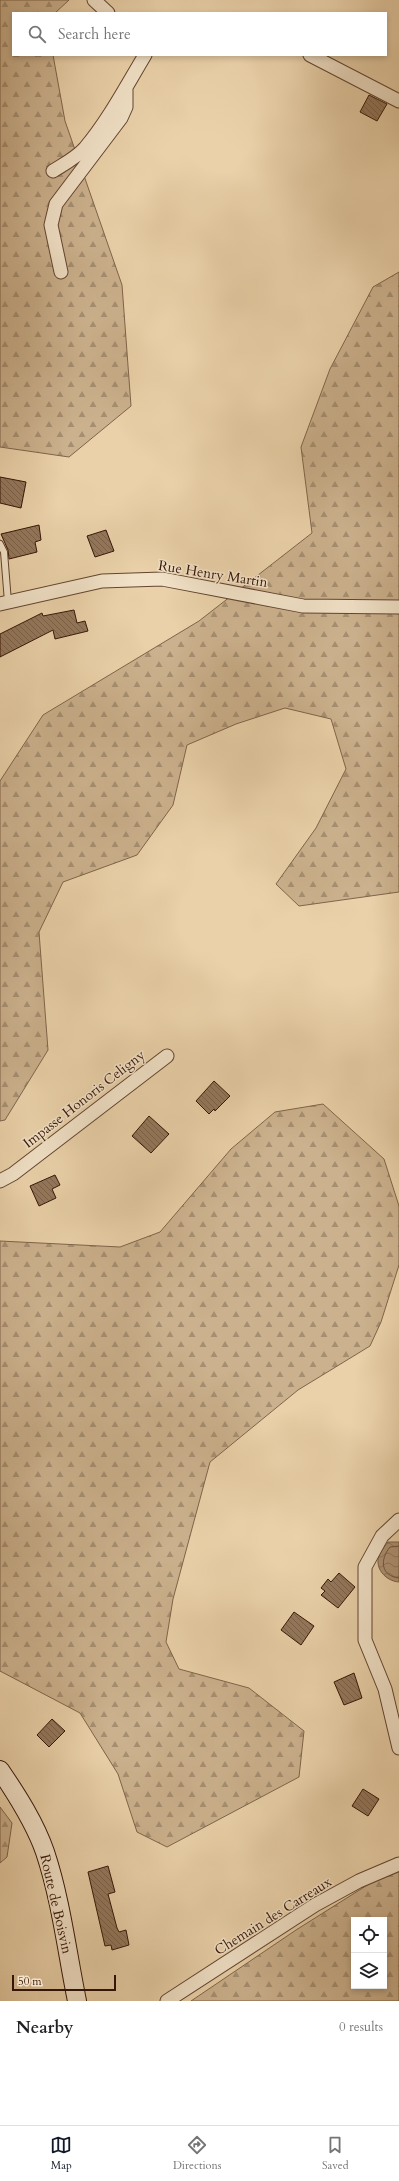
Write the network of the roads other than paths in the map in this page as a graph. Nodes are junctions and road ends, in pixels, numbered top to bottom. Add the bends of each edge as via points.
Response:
1 (94, 0) edge
2 (107, 12) edge
3 (144, 56) edge
4 (312, 56) edge
5 (126, 87) junction
6 (399, 101) edge
7 (53, 171) dead end
8 (60, 272) dead end
9 (0, 544) edge
10 (4, 603) edge
11 (399, 607) edge
12 (167, 1056) dead end
13 (0, 1181) edge
14 (399, 1520) edge
15 (399, 1748) edge
16 (0, 1770) edge
17 (399, 1864) edge
18 (77, 2001) edge
19 (167, 2001) edge

1 - 2 street
3 - 5 street
4 - 6 street
5 - 7 street via 85,148
5 - 8 street via 126,107 121,118 56,204 51,225
9 - 10 lane via 4,552
10 - 11 street, Rue Henry Martin via 102,581 162,579 303,606
12 - 13 street, Impasse Honoris Celigny via 13,1174
14 - 15 street via 382,1536 365,1567 365,1640 385,1689
16 - 18 main road, Route de Boisvin via 17,1795 45,1852 60,1912
17 - 19 street, Chemain des Carreaux via 359,1881 315,1905

